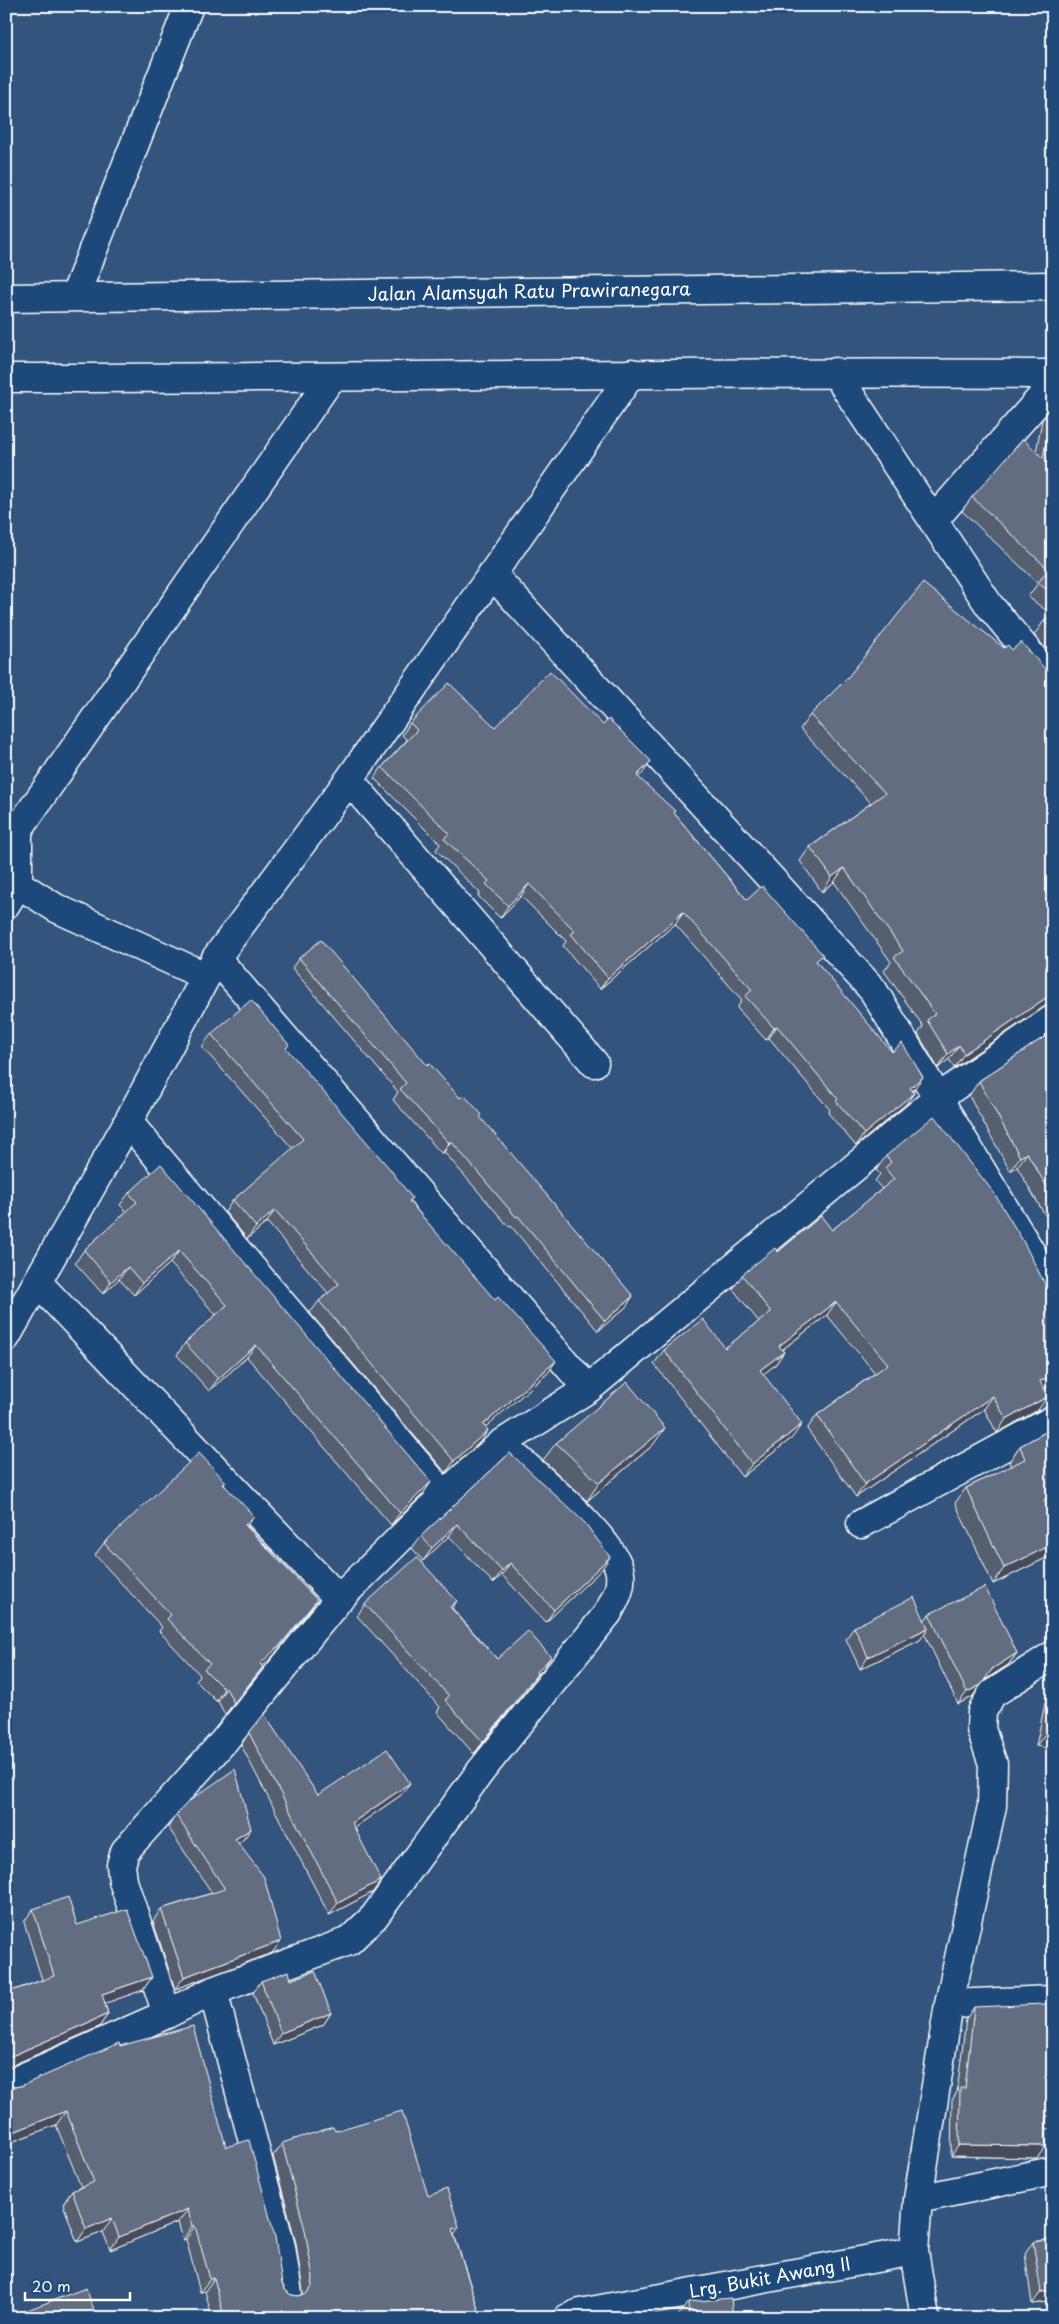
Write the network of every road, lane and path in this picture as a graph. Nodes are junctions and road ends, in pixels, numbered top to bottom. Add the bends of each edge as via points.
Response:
1 (189, 6) edge
2 (1053, 286) edge
3 (75, 296) junction
4 (6, 298) edge
5 (834, 372) junction
6 (632, 373) junction
7 (1053, 374) edge
8 (6, 378) edge
9 (331, 378) junction
10 (1053, 384) edge
11 (933, 521) junction
12 (492, 574) junction
13 (1053, 682) edge
14 (349, 780) junction
15 (12, 827) edge
16 (12, 894) edge
17 (210, 967) junction
18 (1053, 1019) edge
19 (594, 1063) dead end
20 (938, 1098) junction
21 (128, 1122) junction
22 (37, 1282) junction
23 (1053, 1289) edge
24 (6, 1337) edge
25 (588, 1388) junction
26 (1053, 1420) edge
27 (502, 1444) junction
28 (444, 1495) junction
29 (862, 1524) dead end
30 (339, 1599) junction
31 (1053, 1655) edge
32 (213, 1991) junction
33 (1053, 2000) edge
34 (949, 2004) junction
35 (167, 2014) junction
36 (6, 2085) edge
37 (1053, 2171) edge
38 (918, 2199) junction
39 (914, 2252) junction
40 (288, 2294) edge
41 (568, 2318) edge
42 (925, 2318) edge

1 - 3 main road
2 - 3 main road, Jalan Alamsyah Ratu Prawiranegara
3 - 4 main road, Jalan Alamsyah Ratu Prawiranegara
5 - 6 main road
5 - 7 main road
5 - 11 main road
6 - 9 main road
6 - 12 main road
8 - 9 main road
9 - 15 main road
10 - 11 main road
11 - 13 main road via 989,605
12 - 14 main road
12 - 20 main road via 874,990
14 - 17 main road
14 - 19 main road
15 - 16 main road
16 - 17 main road
17 - 21 main road
17 - 25 main road
18 - 20 main road
20 - 23 main road
20 - 25 main road
21 - 22 main road
21 - 28 main road
22 - 24 main road
22 - 30 main road
25 - 27 main road
26 - 29 main road
27 - 28 main road
27 - 32 main road via 602,1538 616,1557 620,1591 608,1613 480,1772 374,1917 348,1941
28 - 30 main road
30 - 35 main road via 224,1741 125,1852 122,1881
31 - 34 main road via 992,1694 982,1712 981,1729 993,1764 992,1806
32 - 35 main road
32 - 40 main road via 281,2247
33 - 34 main road
34 - 38 main road
35 - 36 main road
37 - 38 main road
38 - 39 main road
39 - 41 main road, Lrg. Bukit Awang II via 590,2311
39 - 42 main road

